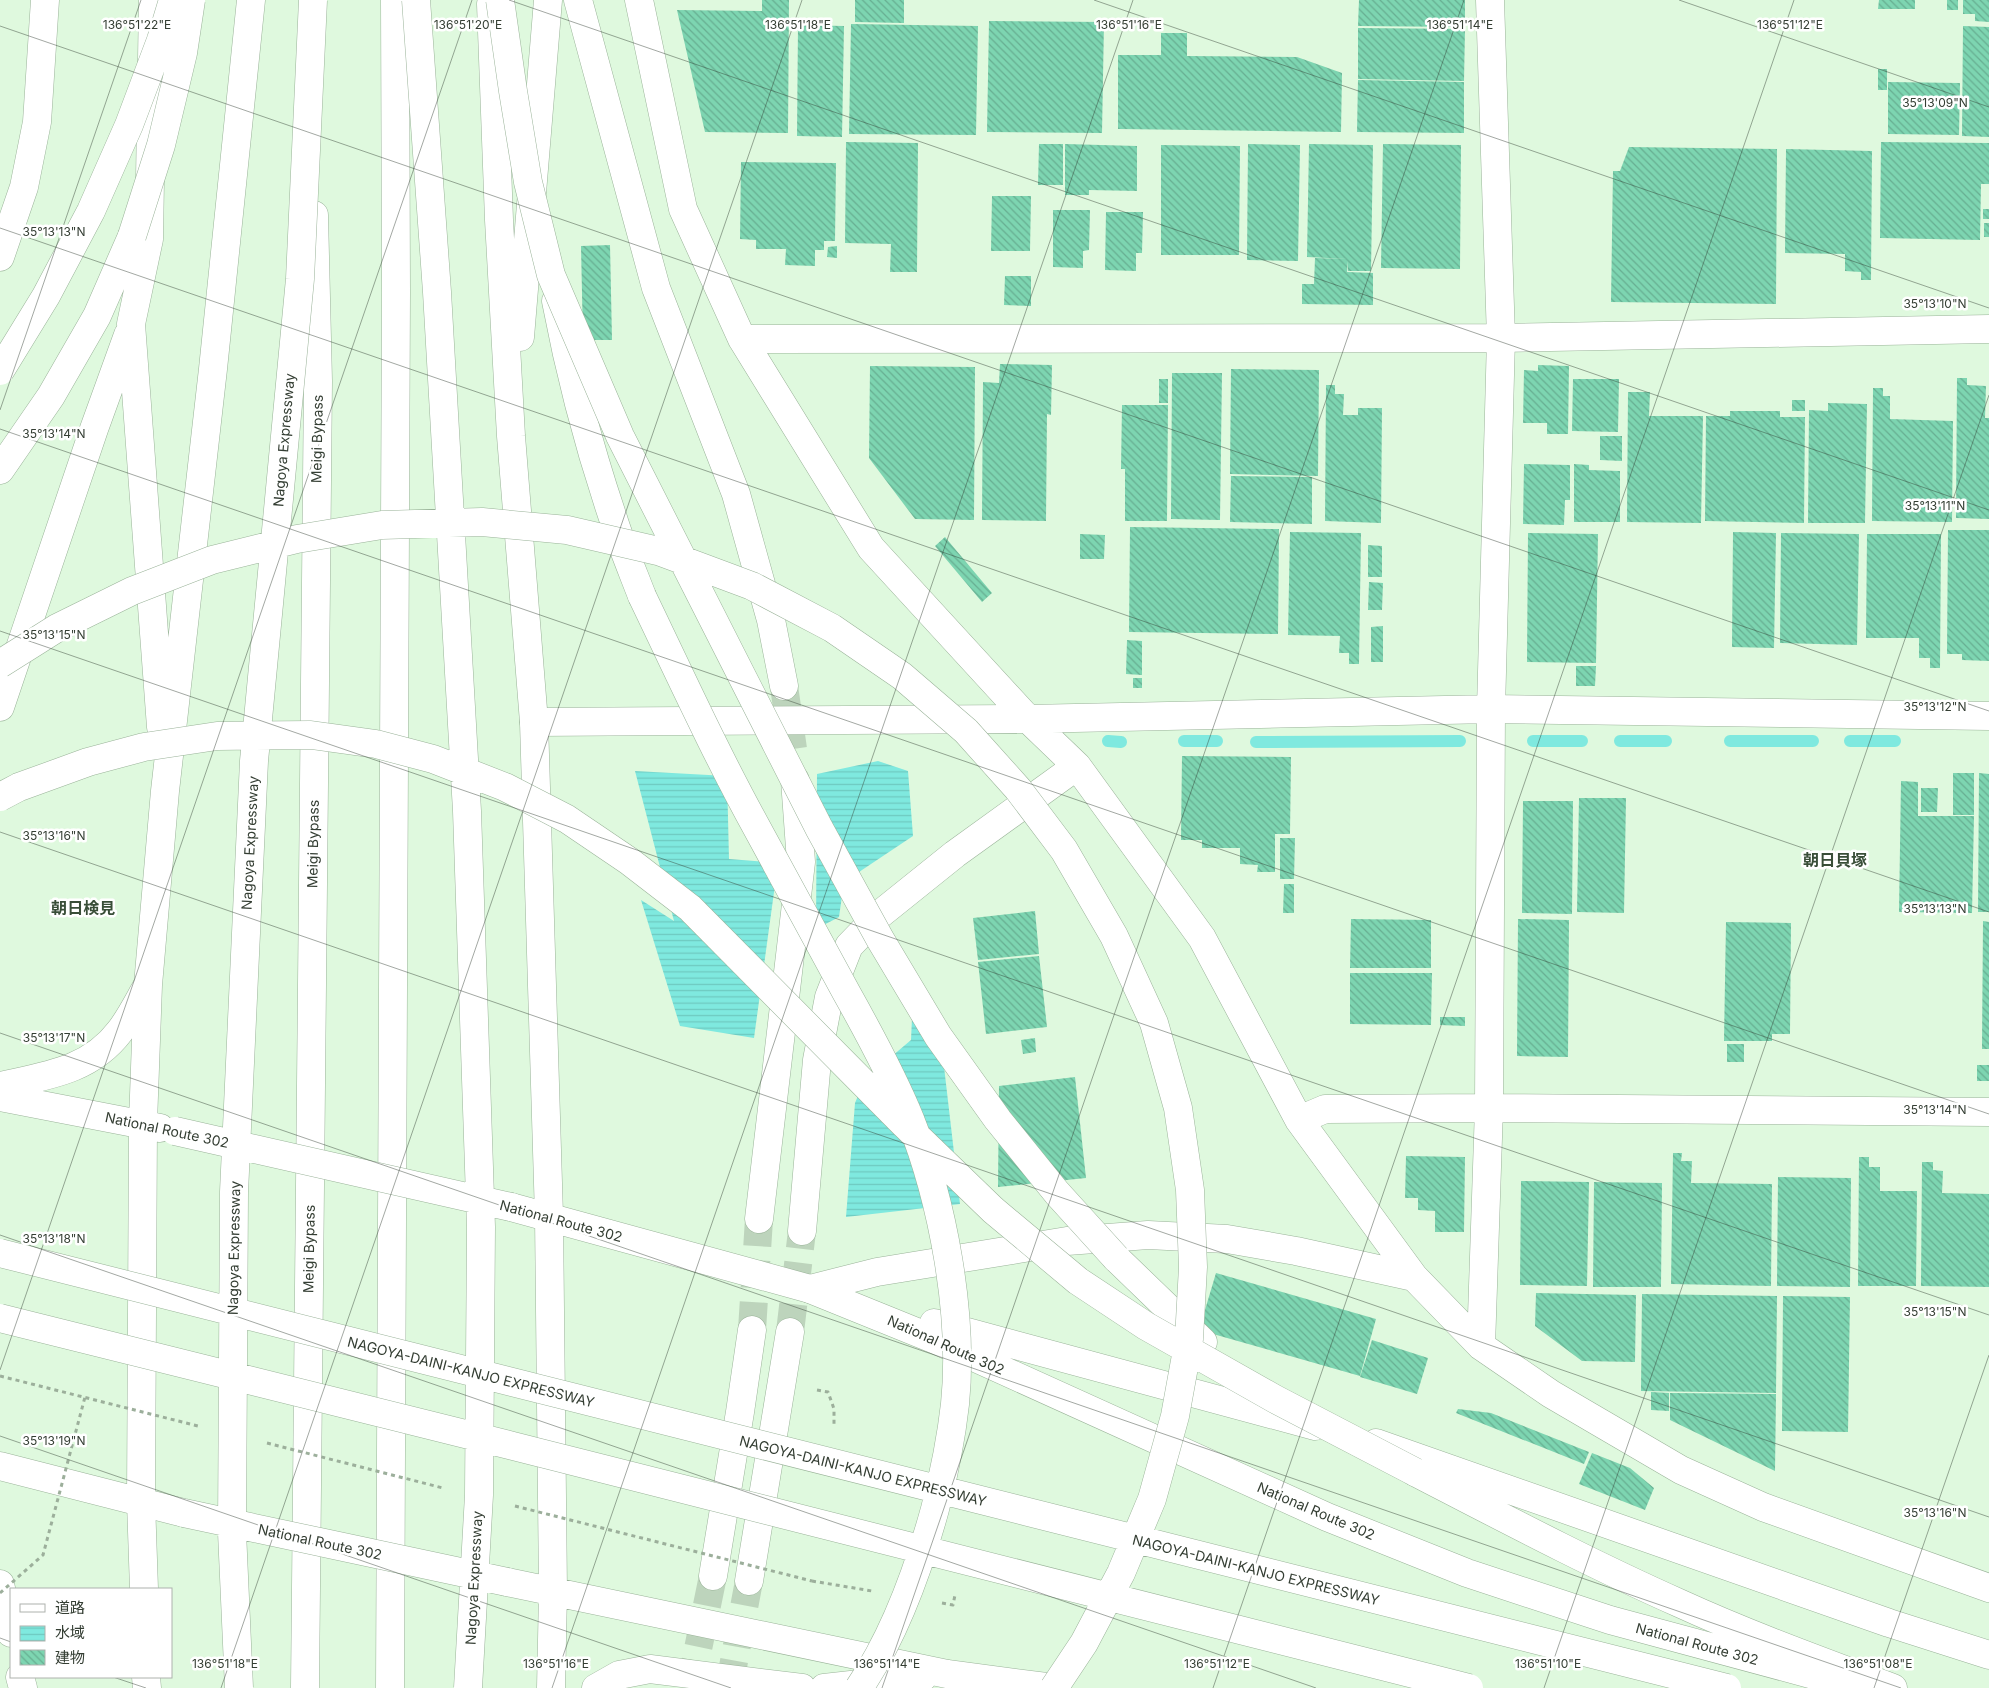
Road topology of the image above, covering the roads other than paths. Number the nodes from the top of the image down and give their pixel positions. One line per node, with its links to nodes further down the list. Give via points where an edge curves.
1 (45, 0): 16 (main road, via 37,122 24,187)
2 (153, 0): 18 (main road, via 149,239)
3 (173, 0): 22 (main road, bridge, via 162,40 129,125 90,211 46,296)
4 (191, 0): 24 (main road, bridge, via 183,53 161,145 132,236 97,316 51,396)
5 (251, 0): 34 (main road)
6 (310, 0): 66 (main road, Meigi Bypass, via 318,381)
7 (313, 0): 65 (main road, Nagoya Expressway, bridge, via 300,279 254,761 234,1192 232,1532)
8 (395, 0): 67 (main road)
9 (416, 0): 68 (main road, Nagoya Expressway, bridge, via 466,802 481,1227 479,1495)
10 (491, 0): 23 (main road)
11 (500, 0): 17 (main road, bridge, via 528,182)
12 (548, 0): 23 (main road)
13 (578, 0): 26 (main road, via 656,288 736,494 771,620)
14 (639, 0): 21 (main road, via 683,209)
15 (1490, 0): 20 (main road)
16 (0, 257)
17 (550, 275): 53 (main road, bridge, via 620,436 735,665 819,828 938,1036 998,1120 1057,1193 1116,1258 1217,1356); 73 (main road, bridge, via 569,369 592,451 642,596 730,779 880,1053 910,1120 934,1196 951,1275 957,1339 955,1402 946,1467 926,1540 902,1607)
18 (131, 324): 27 (main road); 34 (main road)
19 (1989, 329): 20 (main road)
20 (1501, 338): 21 (main road); 28 (main road)
21 (742, 339): 30 (main road, via 871,548)
22 (0, 371)
23 (511, 436): 31 (main road)
24 (0, 470)
25 (0, 664): 74 (main road, bridge, via 57,628 132,591 212,560 297,539 382,525 482,522 567,530 658,551 752,586 832,628 902,676 966,731 1018,788 1064,850 1114,936 1154,1023 1178,1108 1190,1190 1194,1267 1189,1339 1175,1416 1152,1499 1121,1573 1084,1643)
26 (784, 686)
27 (0, 707)
28 (1491, 709): 29 (main road); 30 (main road); 39 (main road)
29 (1989, 716)
30 (1028, 719): 31 (main road); 33 (main road)
31 (534, 722): 43 (main road)
32 (793, 749): 44 (main road, via 801,862)
33 (1077, 766): 41 (main road, via 1202,938); 45 (main road, via 955,854 878,915 849,946 829,997 816,1060)
34 (165, 791): 36 (main road)
35 (0, 797): 53 (main road, bridge, via 18,787 88,762 144,747 217,736 311,735 376,744 433,759 505,787 567,819 690,908 902,1123 986,1203 1078,1281 1146,1326)
36 (148, 985): 37 (main road, via 120,1032 95,1056 62,1072); 42 (main road)
37 (0, 1086)
38 (0, 1097): 42 (main road, National Route 302)
39 (1489, 1108): 40 (main road); 41 (main road, via 1325,1109); 52 (main road)
40 (1989, 1112)
41 (1300, 1120): 47 (main road)
42 (142, 1123): 43 (main road, National Route 302, bridge); 55 (main road)
43 (549, 1216): 48 (main road, National Route 302); 61 (main road)
44 (760, 1219)
45 (802, 1231)
46 (0, 1253): 76 (main road, NAGOYA-DAINI-KANJO EXPRESSWAY, bridge)
47 (1414, 1277): 48 (main road, via 1227,1239 1148,1235 1067,1241 877,1272); 52 (main road)
48 (810, 1289): 63 (main road, via 1374,1442); 77 (main road, National Route 302, via 936,1340 1327,1517 1467,1573 1610,1620)
49 (0, 1318): 75 (main road, bridge)
50 (752, 1330): 56 (main road)
51 (790, 1332): 57 (main road)
52 (1481, 1346): 60 (main road, via 1551,1394 1681,1470 1763,1507)
53 (1275, 1399): 78 (main road, bridge, via 1568,1552 1773,1643)
54 (7, 1469): 55 (main road, National Route 302)
55 (141, 1502): 59 (main road); 61 (main road, National Route 302, bridge)
56 (713, 1576)
57 (749, 1581)
58 (0, 1584): 62 (main road)
59 (144, 1588)
60 (1989, 1588)
61 (553, 1592): 64 (main road, National Route 302); 69 (main road)
62 (10, 1629)
63 (1989, 1655)
64 (947, 1674): 72 (main road); 74 (main road, National Route 302)
65 (239, 1688)
66 (305, 1688)
67 (390, 1688)
68 (468, 1688)
69 (551, 1688)
70 (596, 1688): 71 (main road, via 619,1675 650,1669)
71 (802, 1688)
72 (824, 1688)
73 (859, 1688)
74 (1054, 1688)
75 (1469, 1688)
76 (1727, 1688)
77 (1862, 1688)
78 (1894, 1688)

